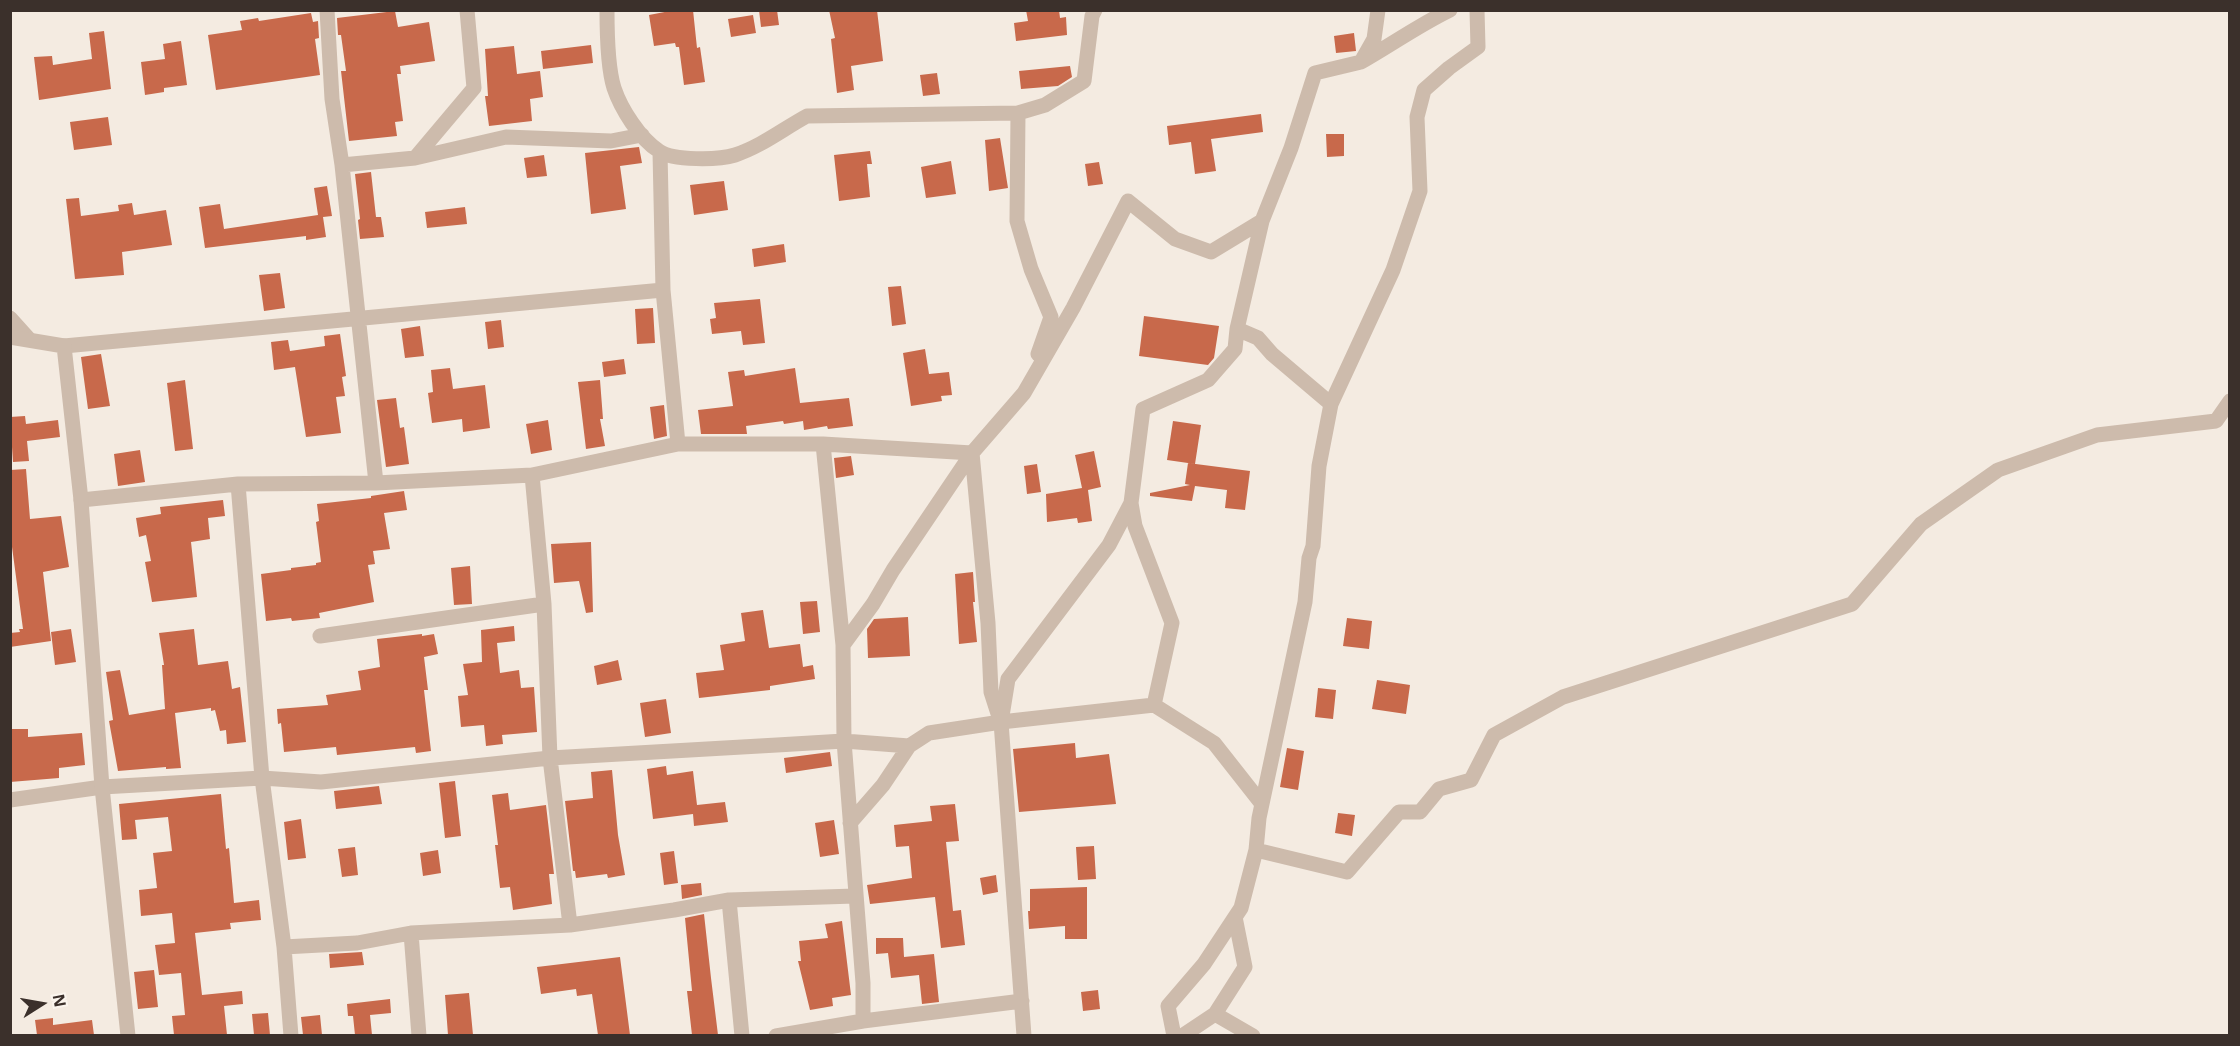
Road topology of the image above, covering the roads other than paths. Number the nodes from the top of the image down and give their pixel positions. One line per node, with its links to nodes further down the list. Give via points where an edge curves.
1 (327, 10): 13 (street, via 332,99)
2 (467, 10): 12 (street, via 474,88)
3 (607, 10): 10 (street, via 614,88 634,128)
4 (1095, 10): 9 (street, via 1084,81 1045,105)
5 (1378, 10): 8 (street, via 1374,39)
6 (1450, 10): 8 (street)
7 (1477, 10): 24 (street, via 1478,47 1424,90 1418,117 1419,190 1393,270)
8 (1361, 62): 14 (street, via 1315,73)
9 (1018, 113): 11 (street, via 807,116 765,143 732,156 693,159); 22 (street, via 1017,221 1051,317)
10 (642, 135): 11 (street); 12 (street, via 611,141 506,137)
11 (660, 152): 15 (street)
12 (415, 158): 13 (street)
13 (342, 165): 17 (street)
14 (1262, 221): 18 (street); 22 (street, via 1211,252 1175,239 1128,201)
15 (663, 290): 17 (street); 25 (street)
16 (10, 318): 20 (street)
17 (357, 318): 21 (street); 29 (street)
18 (1237, 329): 24 (street, via 1258,338); 32 (street, via 1235,349 1208,380 1143,409)
19 (10, 337): 20 (street)
20 (28, 338): 21 (street)
21 (64, 346): 31 (street)
22 (1024, 393): 27 (street)
23 (2229, 401): 46 (street, via 2216,421 2097,435 1998,470 1921,524 1852,604 1563,697 1494,735 1471,780 1439,789 1420,812 1399,812 1347,872)
24 (1331, 404): 44 (street, via 1319,466 1305,602)
25 (678, 444): 26 (street); 28 (street)
26 (823, 444): 27 (street); 35 (street)
27 (972, 453): 35 (street); 37 (street, via 992,692)
28 (532, 475): 29 (street); 33 (street)
29 (376, 483): 30 (street)
30 (238, 484): 31 (street); 41 (street)
31 (81, 500): 42 (street)
32 (1131, 503): 36 (street, via 1135,526 1172,623); 37 (street, via 1109,545 1008,679)
33 (544, 604): 34 (street); 40 (street)
34 (320, 636)
35 (843, 645): 38 (street)
36 (1154, 705): 37 (street); 44 (street, via 1214,744)
37 (1001, 723): 39 (street, via 929,733); 53 (street)
38 (844, 741): 39 (street); 40 (street); 45 (street)
39 (909, 746): 45 (street, via 883,785)
40 (550, 758): 41 (street, via 321,782); 50 (street)
41 (262, 778): 42 (street); 52 (street)
42 (102, 787): 43 (street); 56 (street)
43 (10, 800)
44 (1262, 804): 46 (street)
45 (850, 823): 47 (street)
46 (1256, 850): 49 (street, via 1241,908)
47 (855, 896): 48 (street); 55 (street)
48 (729, 900): 50 (street); 59 (street)
49 (1235, 917): 54 (street, via 1245,967); 62 (street, via 1204,964 1168,1006)
50 (570, 925): 51 (street)
51 (411, 933): 52 (street, via 357,943); 58 (street)
52 (284, 947): 57 (street)
53 (1022, 1001): 55 (street); 61 (street)
54 (1215, 1014): 63 (street); 64 (street)
55 (863, 1021): 60 (street)
56 (128, 1035)
57 (291, 1035)
58 (419, 1035)
59 (742, 1035)
60 (776, 1035)
61 (1024, 1035)
62 (1174, 1035)
63 (1182, 1035)
64 (1252, 1035)

